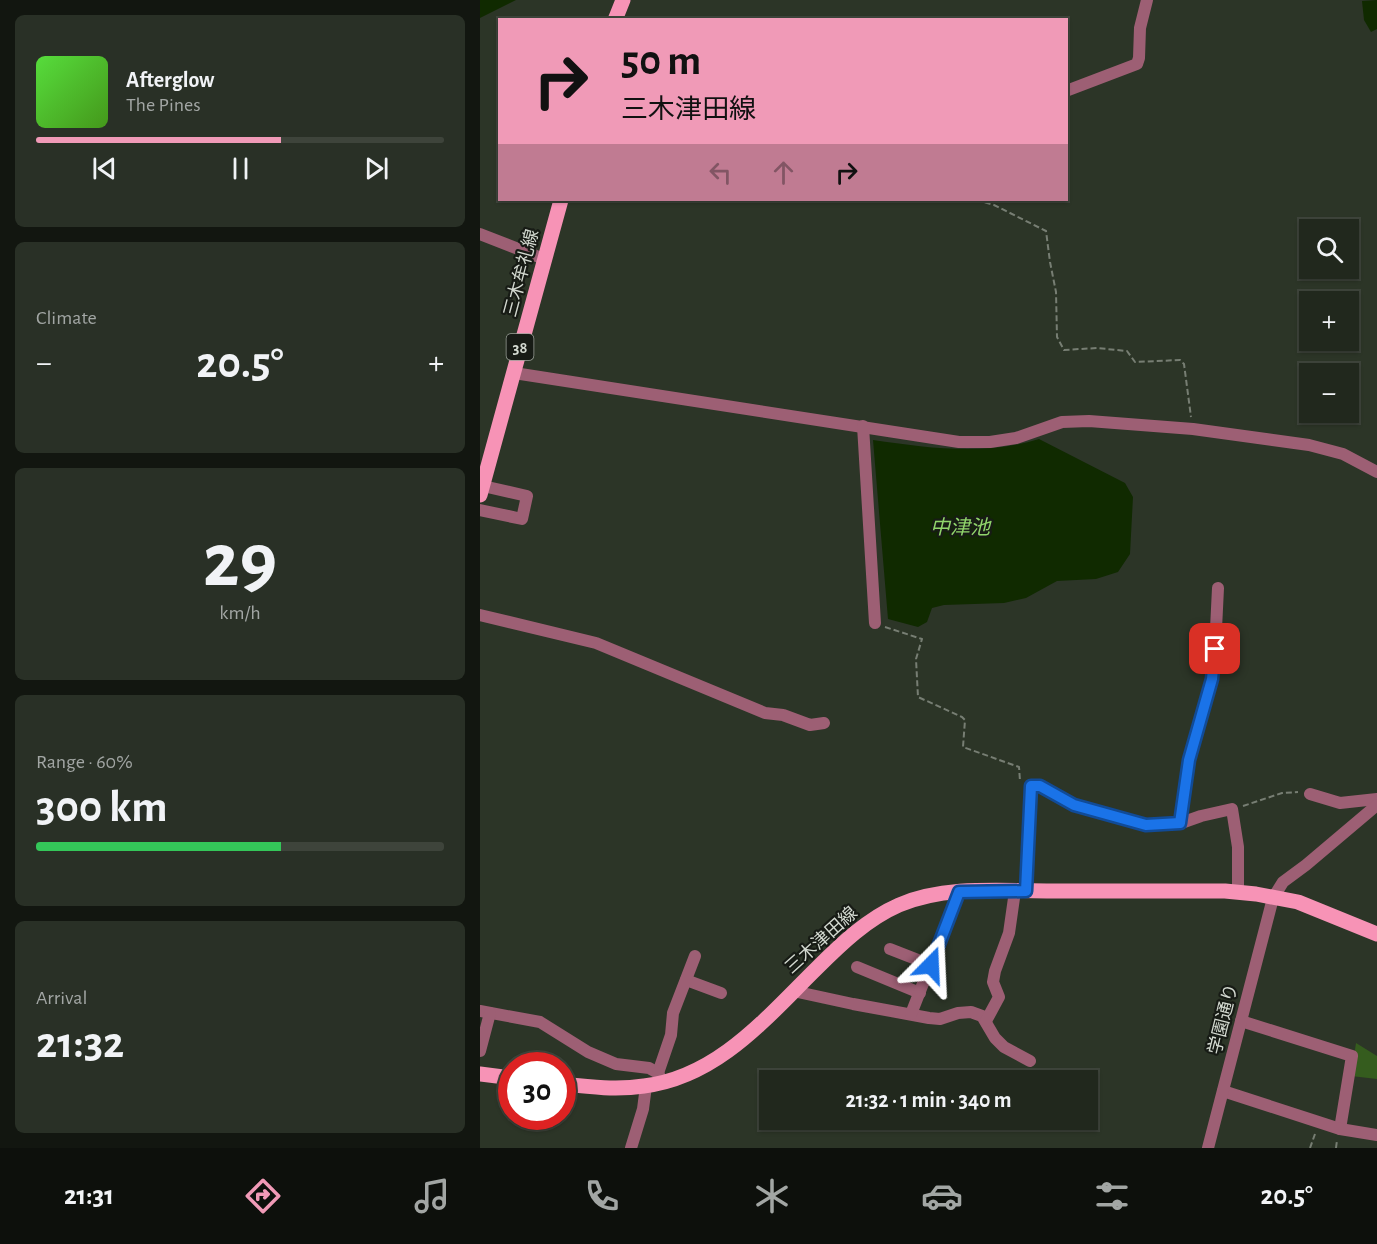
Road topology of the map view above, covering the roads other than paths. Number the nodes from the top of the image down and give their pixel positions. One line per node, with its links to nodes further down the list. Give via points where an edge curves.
1 (623, 0): 3 (main road)
2 (1147, 0): 4 (street, via 1137,64)
3 (616, 18)
4 (1068, 91)
5 (561, 201): 7 (main road, 三木牟礼線 / 38)
6 (480, 234): 7 (street)
7 (544, 259): 8 (main road, 三木牟礼線 / 38)
8 (514, 373): 9 (street); 10 (main road, 三木牟礼線 / 38)
9 (863, 426): 11 (street, via 969,442 1016,438 1062,422 1193,429 1308,445 1343,454); 16 (street)
10 (484, 465): 12 (main road, 三木牟礼線 / 38)
11 (1377, 472)
12 (481, 491): 13 (street, via 527,496 522,519)
13 (480, 510)
14 (1218, 588): 21 (street, via 1214,670 1189,760)
15 (480, 615): 17 (street, via 596,643 765,713 810,725)
16 (875, 623)
17 (824, 723)
18 (1310, 794): 19 (street, via 1340,804)
19 (1377, 799)
20 (1377, 805): 25 (street, via 1283,882)
21 (1180, 823): 22 (street, via 1146,825 1074,805 1040,786 1031,786); 24 (street, via 1232,809 1238,847)
22 (1020, 891): 23 (main road, 三木津田線); 24 (main road, 三木津田線); 37 (street, via 994,971 993,982 999,997)
23 (959, 892): 29 (street); 32 (main road, 三木津田線, via 930,895 898,905 867,923)
24 (1238, 893): 25 (main road, 三木津田線)
25 (1273, 898): 26 (main road, 三木津田線, via 1298,902); 38 (street, 学園通り)
26 (1377, 934)
27 (890, 949): 29 (street)
28 (695, 956): 31 (street)
29 (931, 965): 34 (street)
30 (857, 968): 34 (street)
31 (686, 980): 33 (street); 43 (street, via 674,1013)
32 (793, 991): 36 (street); 43 (main road, 三木津田線, via 743,1040 713,1062 687,1075)
33 (721, 993)
34 (920, 993): 36 (street)
35 (485, 1012): 39 (street); 43 (street, via 540,1022 588,1052 616,1064 649,1068)
36 (911, 1014): 37 (street, via 940,1019 971,1012)
37 (986, 1021): 40 (street, via 1004,1047)
38 (1241, 1022): 46 (street, 学園通り); 47 (street, via 1352,1056)
39 (480, 1051)
40 (1030, 1061)
41 (480, 1074): 42 (main road)
42 (498, 1076)
43 (660, 1078): 45 (main road, 三木津田線)
44 (576, 1086): 45 (main road, 三木津田線)
45 (646, 1086): 49 (street)
46 (1223, 1091): 47 (street); 50 (street, 学園通り)
47 (1340, 1129): 48 (street)
48 (1377, 1135)
49 (631, 1148)
50 (1208, 1148)

